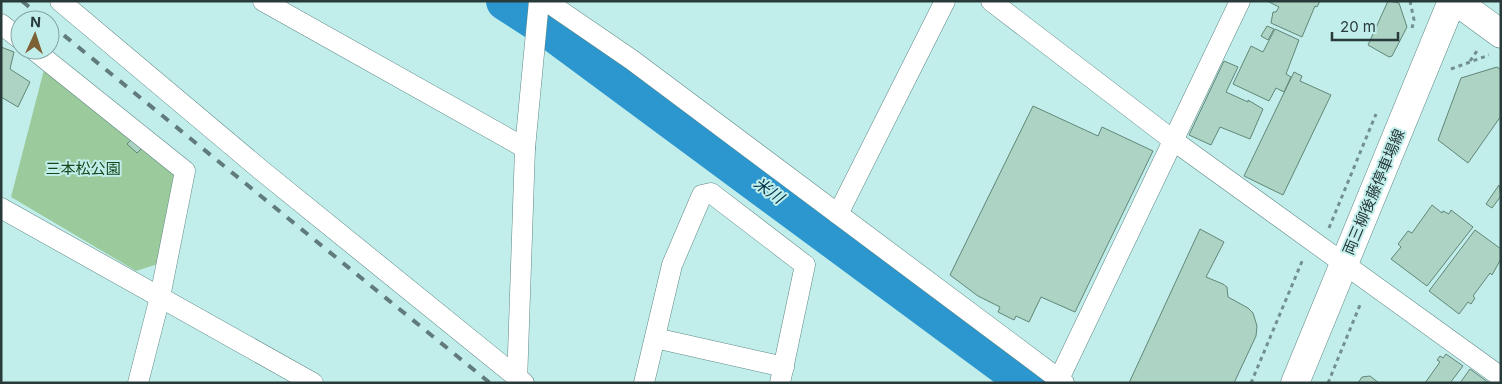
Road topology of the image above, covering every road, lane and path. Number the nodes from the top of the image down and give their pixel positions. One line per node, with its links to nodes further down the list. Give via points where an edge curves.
1 (60, 1): 30 (street)
2 (263, 1): 19 (street)
3 (945, 1): 21 (street)
4 (991, 1): 18 (street)
5 (1240, 1): 18 (street)
6 (1410, 1): 10 (path, via 1414,20)
7 (1452, 1): 24 (main road, 両三柳後藤停車場線)
8 (1456, 1): 11 (main road)
9 (541, 4): 19 (street); 21 (street, via 632,60)
10 (1408, 38)
11 (1492, 45): 14 (path); 14 (path)
12 (1459, 58): 15 (path)
13 (46, 60): 25 (street, via 185,172)
14 (1469, 61): 15 (path)
15 (1465, 62): 16 (path, via 1451,68)
16 (1448, 77)
17 (1378, 111): 22 (path)
18 (1174, 141): 24 (street); 31 (street)
19 (525, 148): 30 (street)
20 (1, 208): 25 (street)
21 (838, 214): 31 (street)
22 (1328, 231)
23 (1304, 257): 35 (path)
24 (1345, 262): 29 (street); 36 (main road, 両三柳後藤停車場線)
25 (160, 297): 32 (street); 33 (street)
26 (1366, 301): 37 (path, via 1360,305)
27 (655, 338): 28 (street); 28 (street, via 672,265 702,195 711,193 805,265); 34 (street)
28 (782, 375)
29 (1501, 377)
30 (519, 381)
31 (1061, 381)
32 (138, 383)
33 (313, 383)
34 (644, 383)
35 (1251, 383)
36 (1295, 383)
37 (1328, 383)

